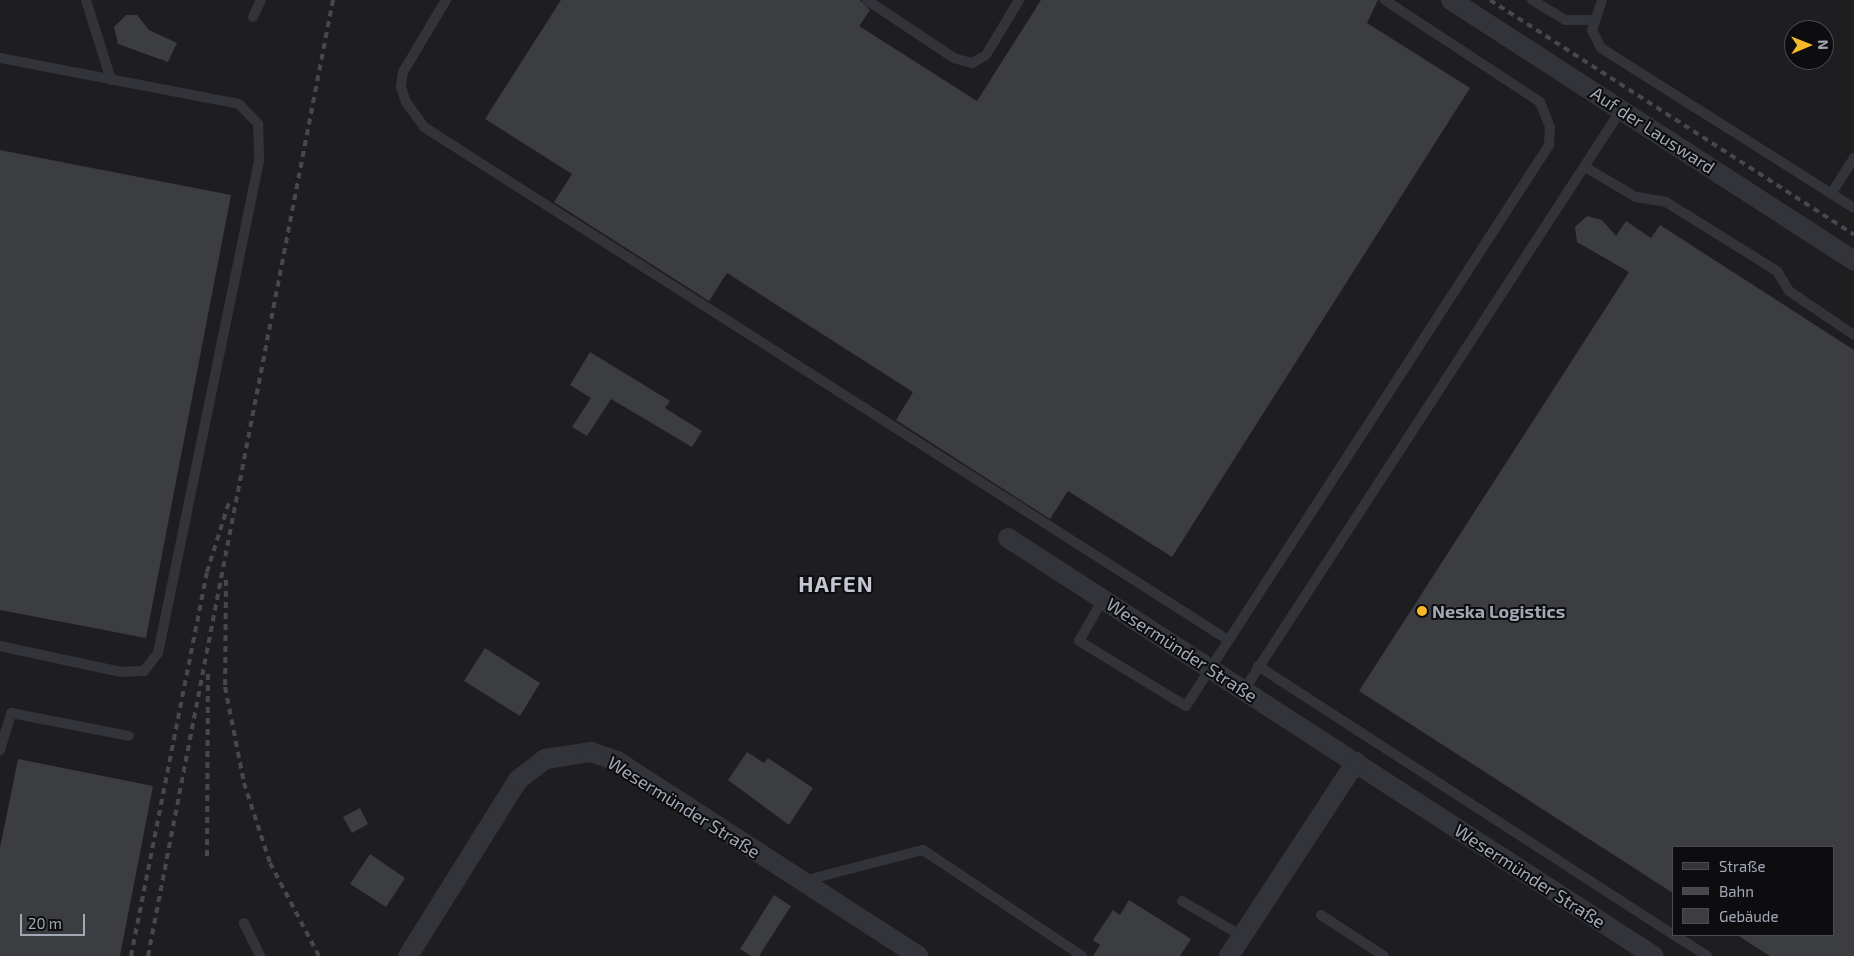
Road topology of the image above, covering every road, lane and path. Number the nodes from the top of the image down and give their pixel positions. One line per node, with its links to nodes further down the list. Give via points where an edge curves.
1 (86, 0): 13 (lane)
2 (261, 0): 10 (lane)
3 (446, 0): 23 (lane, via 403,72 401,87 406,102 424,127)
4 (867, 0): 5 (lane, via 954,58 972,63 986,55)
5 (1019, 0)
6 (1384, 0): 23 (lane, via 1540,102 1550,127 1548,145)
7 (1451, 0): 14 (street, Auf der Lausward)
8 (1532, 0): 11 (lane, via 1565,20)
9 (1602, 0): 11 (lane)
10 (253, 17)
11 (1593, 20): 17 (lane, via 1594,40 1601,48)
12 (0, 58): 13 (lane)
13 (111, 80): 24 (lane, via 239,104 258,124 259,161 158,653 144,671 121,672)
14 (1621, 110): 16 (lane); 19 (street, Auf der Lausward)
15 (1854, 158): 17 (lane)
16 (1585, 167): 20 (lane, via 1636,197 1666,202 1761,261 1777,271 1789,291); 25 (lane)
17 (1831, 194): 18 (lane)
18 (1854, 208)
19 (1854, 261)
20 (1854, 335)
21 (1008, 538): 22 (street, Wesermünder Straße)
22 (1103, 599): 26 (street, Wesermünder Straße); 26 (lane, via 1079,641 1186,706)
23 (1228, 640): 26 (lane)
24 (0, 646)
25 (1258, 666): 27 (lane); 35 (lane)
26 (1210, 667): 27 (street, Wesermünder Straße)
27 (1244, 690): 30 (street, Wesermünder Straße)
28 (129, 736): 29 (lane, via 11,713)
29 (0, 750)
30 (1356, 762): 36 (street); 44 (street, Wesermünder Straße)
31 (802, 881): 39 (street, Wesermünder Straße, via 617,761 590,752 566,753 545,759 518,780); 40 (street, Wesermünder Straße); 41 (lane, via 923,850)
32 (1182, 901): 36 (lane)
33 (1321, 915): 43 (lane)
34 (244, 923): 38 (lane)
35 (1672, 933)
36 (1242, 936): 42 (street)
37 (1677, 936): 45 (lane)
38 (260, 956)
39 (408, 956)
40 (918, 956)
41 (1082, 956)
42 (1230, 956)
43 (1384, 956)
44 (1654, 956)
45 (1707, 956)

